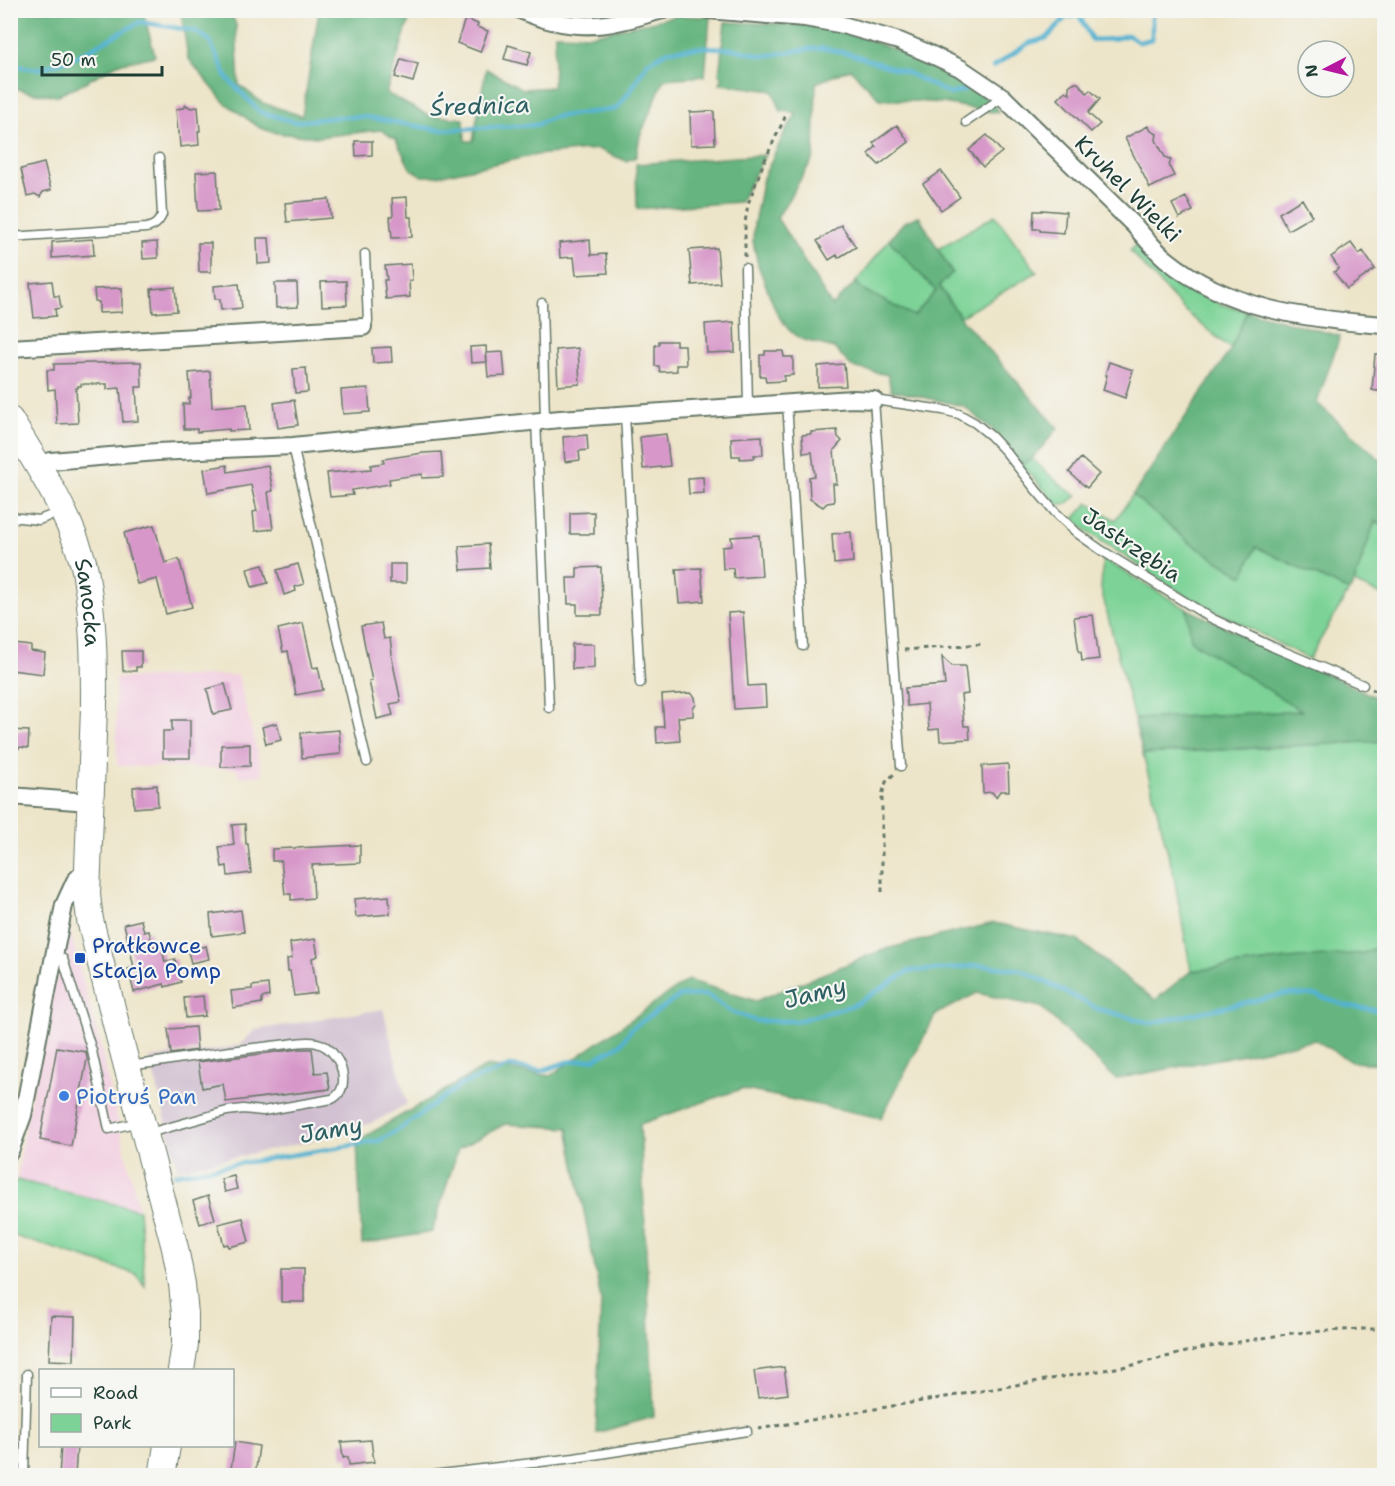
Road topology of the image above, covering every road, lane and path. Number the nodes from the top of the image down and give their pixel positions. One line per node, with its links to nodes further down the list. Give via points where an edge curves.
1 (520, 10): 2 (street, via 569,25 596,25)
2 (664, 10)
3 (708, 10): 4 (street, Kruhel Wielki, via 805,18 864,30 960,68)
4 (1002, 97): 6 (lane); 12 (street, Kruhel Wielki, via 1165,258 1196,280 1267,309)
5 (787, 113): 10 (path, via 748,204)
6 (966, 122)
7 (159, 159): 8 (lane, via 162,215 153,226)
8 (10, 237)
9 (365, 254): 13 (lane, via 368,321)
10 (745, 268): 17 (lane)
11 (542, 303): 20 (lane)
12 (1384, 325)
13 (363, 327): 14 (street)
14 (10, 348)
15 (874, 400): 16 (street); 27 (lane); 29 (lane, Jastrzębia, via 951,412 975,423 1006,452 1054,511 1101,550 1211,618)
16 (787, 403): 17 (street); 26 (lane)
17 (748, 406): 18 (street)
18 (625, 415): 20 (street); 28 (lane)
19 (10, 420): 22 (main road, Sanocka)
20 (541, 421): 21 (street); 30 (lane)
21 (293, 446): 22 (street, via 157,452); 31 (lane)
22 (38, 465): 23 (main road, Sanocka)
23 (63, 511): 24 (lane, via 39,520); 34 (main road, Sanocka, via 84,564 92,621 94,708)
24 (10, 517)
25 (982, 644): 27 (path)
26 (803, 646)
27 (893, 651): 32 (lane)
28 (640, 682)
29 (1363, 685)
30 (549, 708)
31 (367, 762)
32 (901, 766): 36 (path, via 886,782 882,795)
33 (10, 796): 34 (street)
34 (89, 802): 35 (main road, Sanocka)
35 (87, 869): 37 (street, via 75,881 64,905); 38 (main road, Sanocka, via 90,920)
36 (882, 892)
37 (54, 955): 39 (street); 40 (lane, via 63,959 92,1050 109,1129)
38 (127, 1066): 40 (main road, Sanocka); 40 (lane, via 248,1048 317,1043 337,1058 343,1076 343,1087 332,1100 263,1111 228,1111)
39 (17, 1114): 41 (street)
40 (143, 1128): 43 (main road, Sanocka, via 182,1284 185,1334)
41 (10, 1151)
42 (1384, 1329): 45 (path, via 1293,1333 1133,1365)
43 (181, 1369)
44 (27, 1374): 47 (lane)
45 (747, 1431): 50 (lane)
46 (167, 1448): 48 (main road); 49 (main road)
47 (24, 1476)
48 (157, 1476)
49 (162, 1476)
50 (424, 1476)

